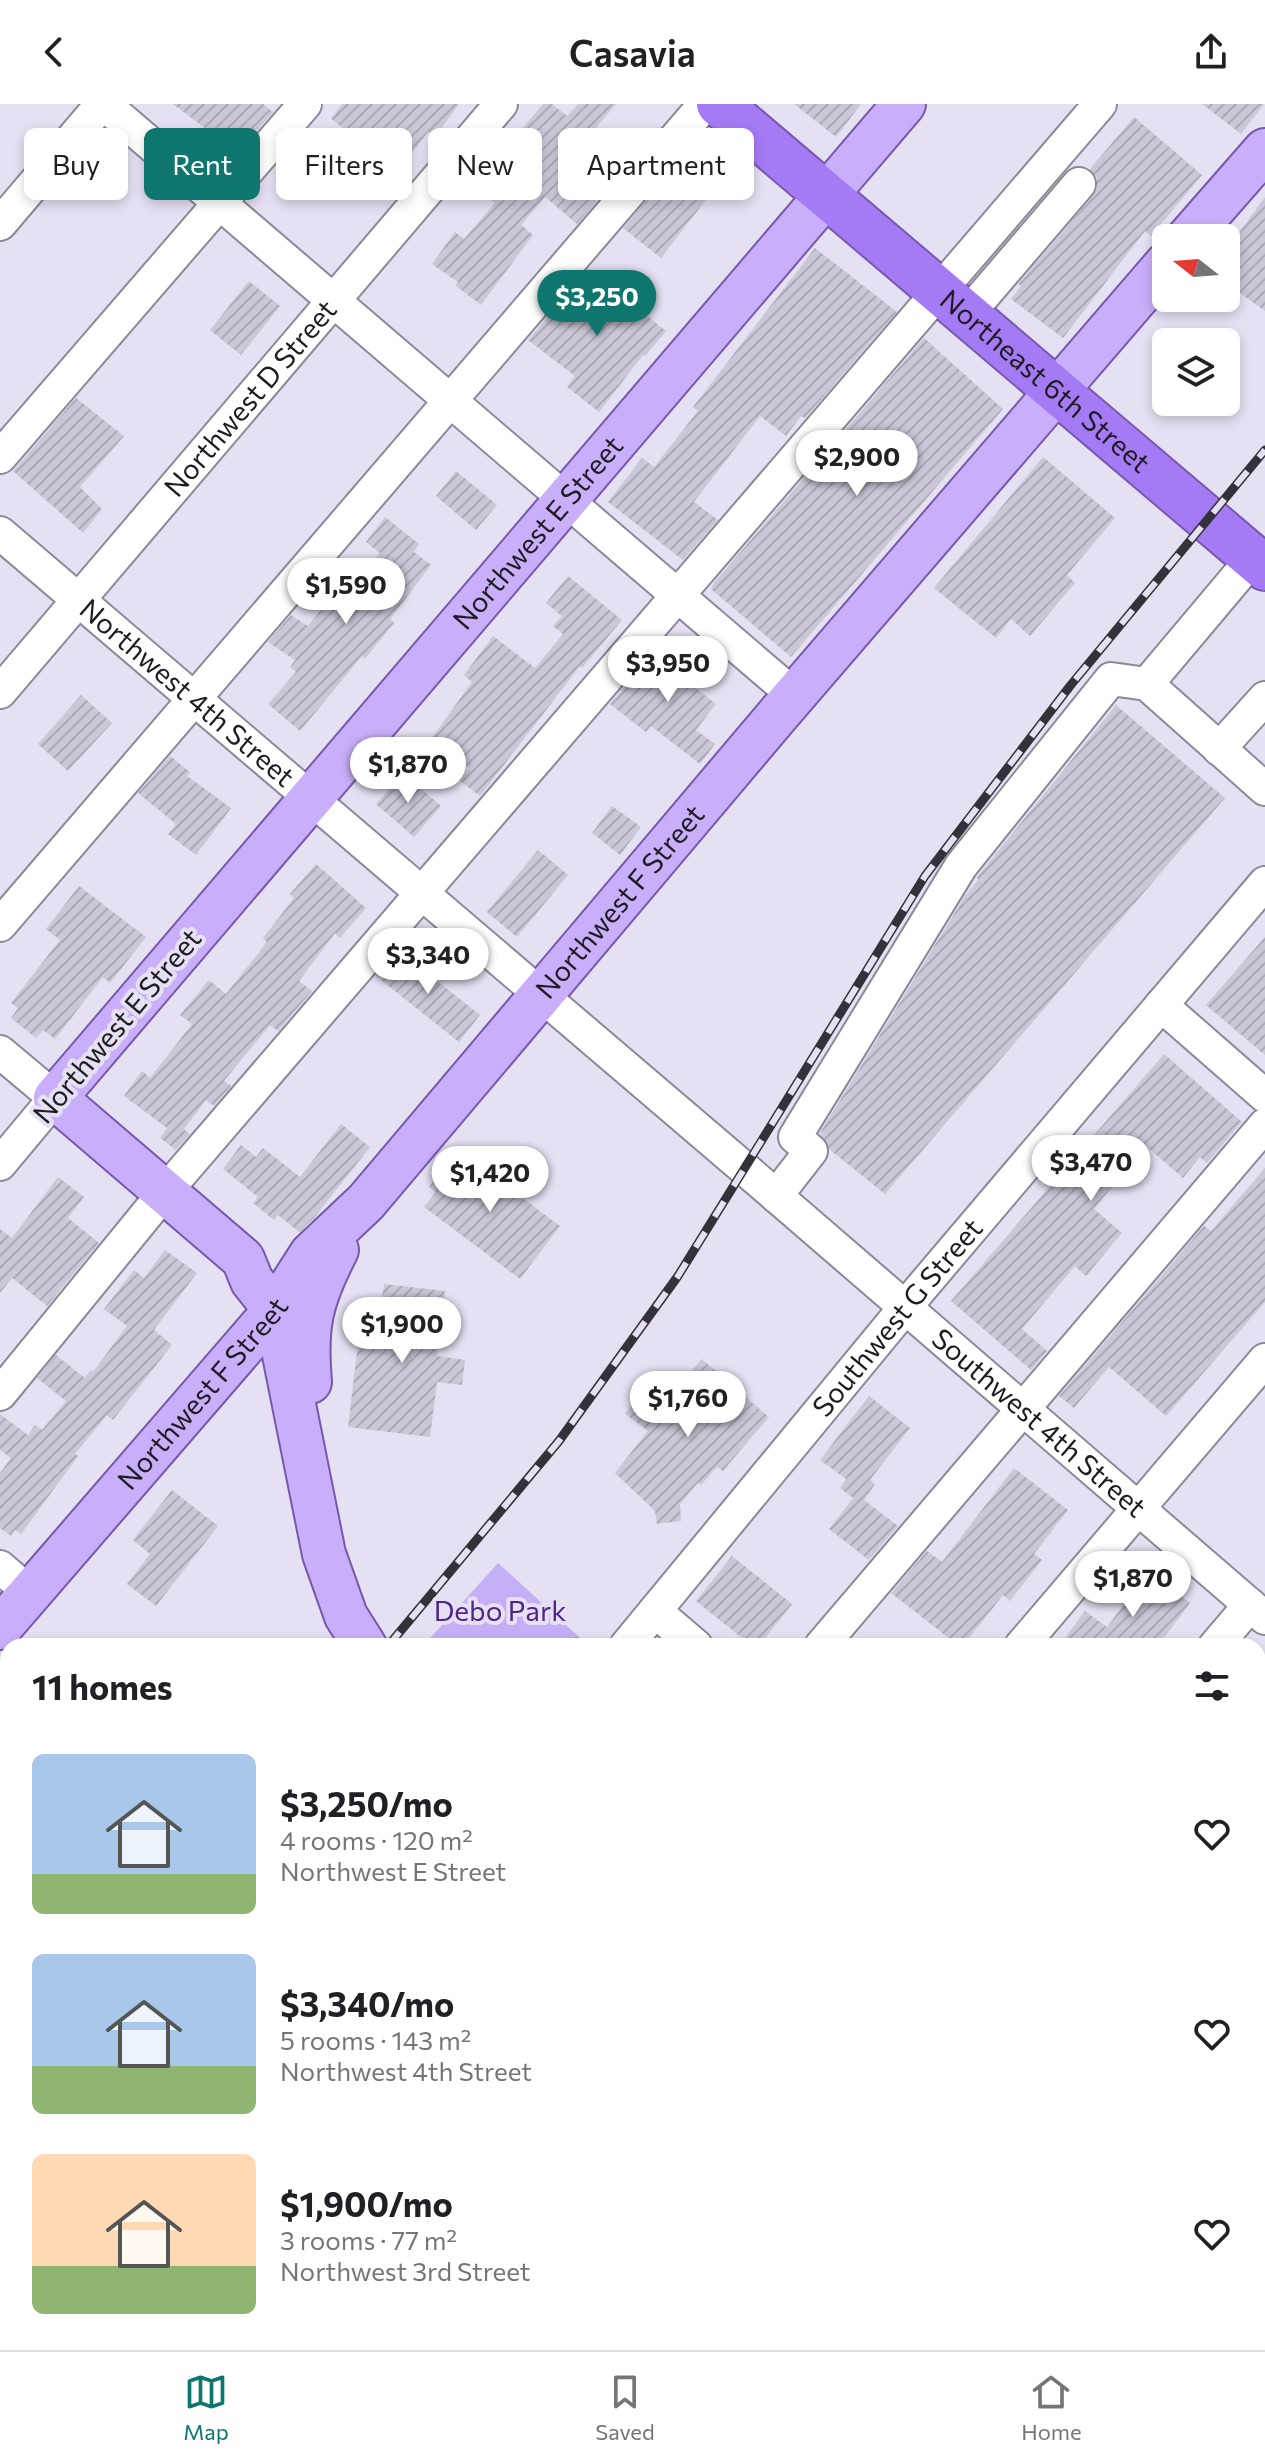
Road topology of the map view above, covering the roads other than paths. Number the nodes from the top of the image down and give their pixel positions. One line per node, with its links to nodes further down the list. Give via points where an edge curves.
1 (103, 104): 11 (street); 12 (street)
2 (305, 104): 11 (street)
3 (501, 104): 15 (street, Northwest D Street)
4 (705, 104): 18 (street)
5 (719, 104): 10 (highway, Northeast 6th Street)
6 (904, 104): 10 (main road, Northwest E Street)
7 (1100, 104): 16 (street)
8 (1265, 150): 13 (main road)
9 (1079, 184): 16 (street)
10 (826, 195): 16 (highway, Northeast 6th Street); 20 (main road, Northwest E Street)
11 (220, 203): 15 (street); 19 (street)
12 (0, 224)
13 (1200, 224)
14 (1152, 280): 17 (main road, Northwest F Street)
15 (334, 301): 18 (street); 24 (street, Northwest D Street)
16 (953, 304): 17 (highway, Northeast 6th Street); 23 (street)
17 (1054, 391): 22 (highway, Northeast 6th Street); 27 (main road, Northwest F Street)
18 (450, 400): 20 (street); 29 (street)
19 (0, 457)
20 (566, 500): 23 (street); 32 (main road, Northwest E Street)
21 (0, 533): 24 (street, Northwest 4th Street)
22 (1259, 563): 25 (street)
23 (678, 597): 27 (street); 34 (street)
24 (78, 600): 26 (street, Northwest D Street); 29 (street, Northwest 4th Street)
25 (1147, 684): 30 (street); 44 (street, via 1111,679 961,866 795,1137 811,1151)
26 (0, 692)
27 (795, 696): 36 (main road, Northwest F Street)
28 (1265, 698): 30 (street)
29 (194, 700): 32 (street, Northwest 4th Street); 35 (street)
30 (1219, 749): 31 (street)
31 (1265, 789)
32 (310, 799): 34 (street, Northwest 4th Street); 40 (main road, Northwest E Street)
33 (1265, 883): 37 (street, Southwest G Street)
34 (421, 894): 36 (street, Northwest 4th Street); 43 (street)
35 (0, 925)
36 (539, 996): 44 (street, Northwest 4th Street); 45 (main road, Northwest F Street)
37 (1161, 1005): 39 (street); 48 (street, Southwest G Street)
38 (0, 1052): 40 (street)
39 (1265, 1096)
40 (55, 1098): 42 (street, Northwest E Street); 43 (main road)
41 (1265, 1125): 54 (street)
42 (0, 1164)
43 (164, 1193): 46 (main road); 52 (street)
44 (776, 1196): 48 (street, Southwest 4th Street)
45 (366, 1202): 47 (main road, Northwest F Street); 56 (main road, via 325,1274 307,1336)
46 (243, 1259): 47 (main road); 49 (main road, via 252,1281)
47 (302, 1265): 49 (main road, Northwest F Street)
48 (904, 1308): 54 (street, Southwest 4th Street); 58 (street, Southwest G Street)
49 (275, 1310): 51 (main road, Northwest F Street); 53 (main road)
50 (1265, 1360): 55 (street)
51 (217, 1374): 53 (main road, via 262,1382); 57 (main road, Northwest F Street)
52 (0, 1394)
53 (294, 1405): 56 (main road)
54 (1022, 1410): 55 (street, Southwest 4th Street); 64 (street)
55 (1137, 1509): 59 (street, Southwest 4th Street); 65 (street)
56 (324, 1554): 61 (main road, via 346,1616)
57 (15, 1580): 60 (main road, Northwest F Street)
58 (655, 1611): 62 (street, Southwest G Street); 63 (street)
59 (1257, 1612): 66 (street)
60 (0, 1628)
61 (360, 1638)
62 (633, 1638)
63 (687, 1638)
64 (828, 1638)
65 (1028, 1638)
66 (1225, 1638)

